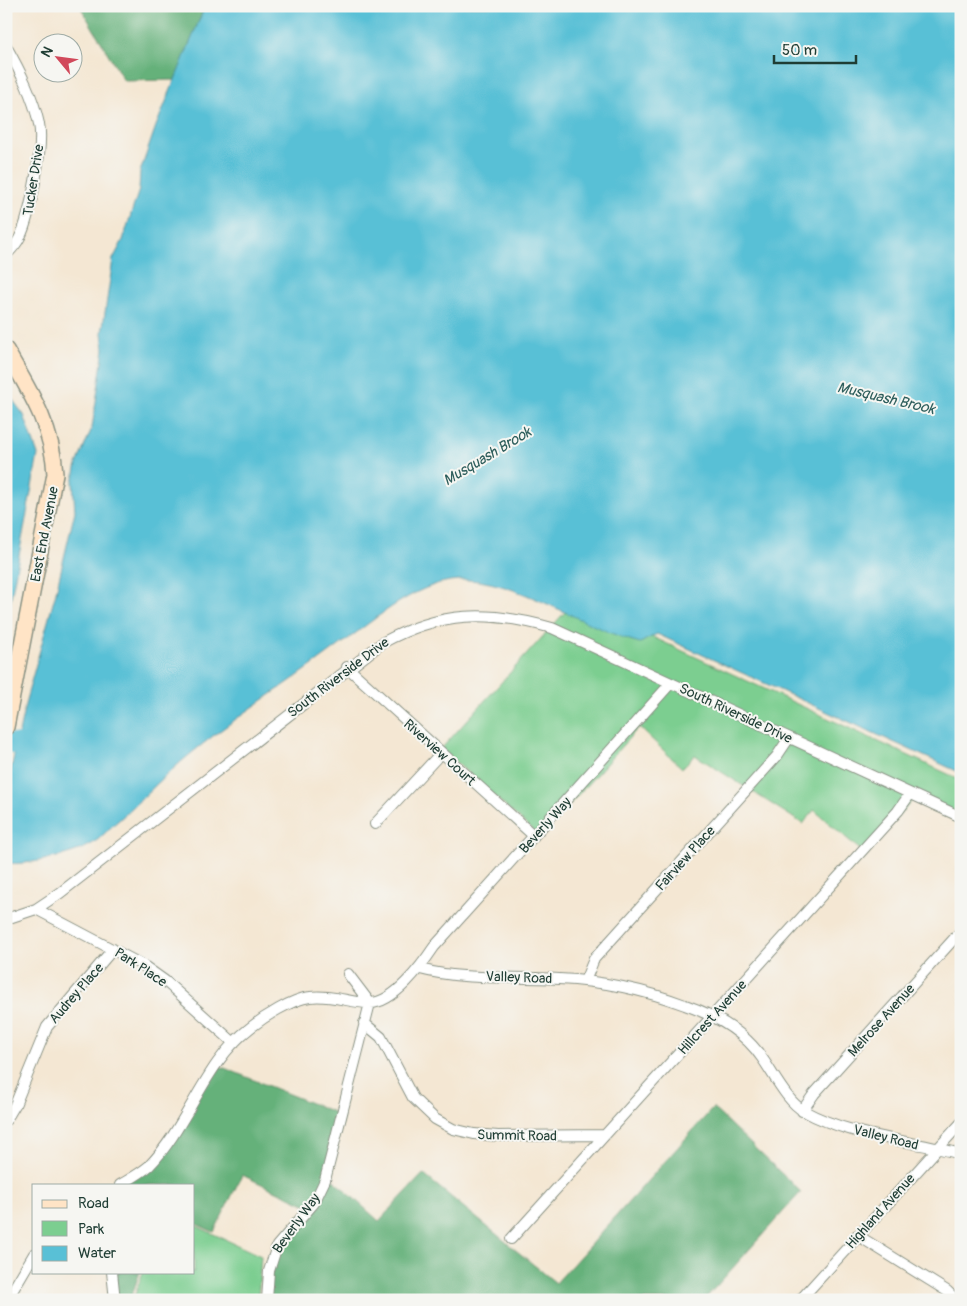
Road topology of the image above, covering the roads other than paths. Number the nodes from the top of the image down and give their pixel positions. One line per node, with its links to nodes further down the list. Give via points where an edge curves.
1 (6, 46): 2 (street, Tucker Drive, via 30,94 40,126 40,139 28,214 20,238)
2 (6, 255)
3 (6, 350): 6 (street, East End Avenue, via 37,405 55,458 55,474)
4 (347, 667): 5 (street, South Riverside Drive, via 382,642 415,627 450,617 492,615 552,628); 8 (street, Riverview Court); 13 (street, South Riverside Drive)
5 (671, 683): 7 (street, South Riverside Drive); 12 (street, Beverly Way)
6 (6, 727)
7 (790, 738): 9 (street, South Riverside Drive); 19 (street, Fairview Place, via 594,959)
8 (441, 753): 11 (street); 12 (street, Riverview Court)
9 (910, 794): 10 (street, South Riverside Drive); 21 (street, Hillcrest Avenue)
10 (961, 817)
11 (375, 824)
12 (534, 836): 17 (street, Beverly Way, via 434,947)
13 (36, 909): 14 (street, South Riverside Drive); 16 (street, Park Place)
14 (6, 919)
15 (961, 931): 24 (street, Melrose Avenue)
16 (113, 949): 23 (street, Park Place, via 165,981); 25 (street, Audrey Place, via 46,1027)
17 (420, 968): 19 (street, Valley Road, via 445,975); 20 (street, via 401,988)
18 (348, 974): 20 (street)
19 (585, 982): 21 (street, Valley Road, via 643,991)
20 (370, 1003): 22 (street, Beverly Way); 23 (street, via 326,996 297,1000 250,1028)
21 (712, 1017): 24 (street, Valley Road, via 741,1034); 27 (street, Hillcrest Avenue)
22 (364, 1023): 27 (street, Summit Road, via 381,1037 413,1098 453,1129 498,1136); 37 (street, Beverly Way, via 325,1180 314,1202 277,1246 268,1271)
23 (234, 1043): 30 (street, via 162,1150 148,1166)
24 (802, 1110): 28 (street, Valley Road, via 845,1127)
25 (6, 1120)
26 (961, 1123): 28 (street, Highland Avenue)
27 (605, 1135): 32 (street, Hillcrest Avenue)
28 (938, 1149): 29 (street, Valley Road); 31 (street, Highland Avenue)
29 (961, 1154)
30 (121, 1184)
31 (858, 1235): 38 (street, Highland Avenue); 39 (street, via 947,1291)
32 (511, 1239)
33 (32, 1257): 35 (street)
34 (112, 1274): 36 (street)
35 (7, 1300)
36 (115, 1300)
37 (267, 1300)
38 (800, 1300)
39 (956, 1300)

